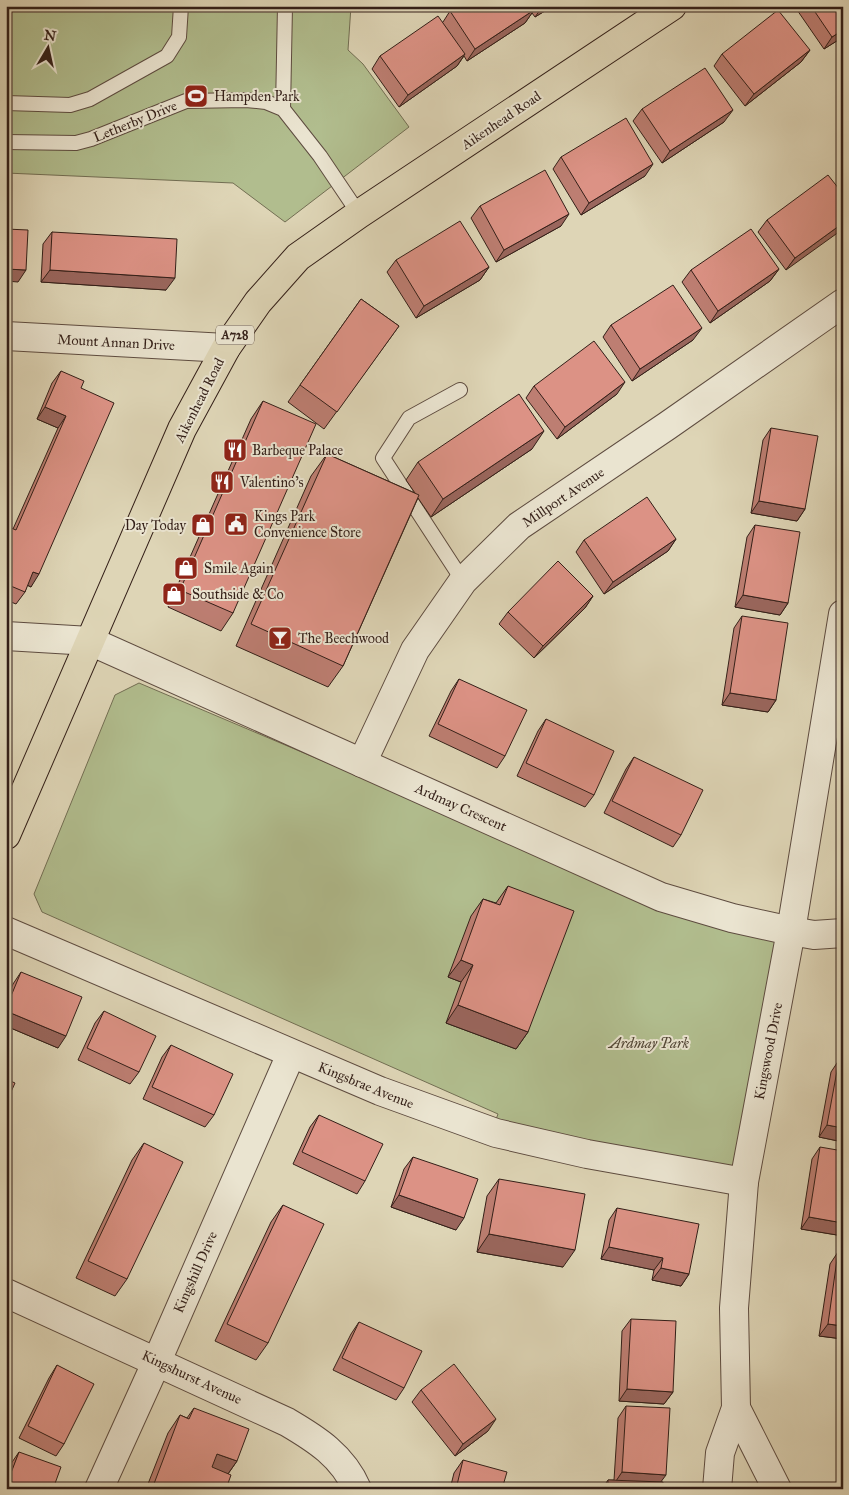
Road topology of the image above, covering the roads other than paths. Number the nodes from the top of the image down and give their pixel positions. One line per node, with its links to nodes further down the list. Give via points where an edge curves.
1 (181, 6): 4 (lane, via 180,37 167,56 90,99 70,105)
2 (285, 6): 5 (lane)
3 (672, 6): 7 (main road, Aikenhead Road / A728)
4 (6, 103)
5 (283, 109): 6 (lane, Letherby Drive, via 266,102 246,100 186,100 76,143); 7 (lane)
6 (6, 142)
7 (359, 214): 10 (main road, Aikenhead Road / A728, via 298,258 258,302)
8 (843, 303): 12 (street, Millport Avenue, via 519,526)
9 (6, 336): 10 (street, Mount Annan Drive)
10 (226, 348): 15 (main road, Aikenhead Road / A728, via 182,429)
11 (460, 390): 12 (lane, via 409,418 383,458)
12 (463, 581): 16 (street, Millport Avenue, via 415,650)
13 (843, 614): 19 (street, Kingswood Drive)
14 (6, 636): 15 (street)
15 (90, 641): 16 (street, Ardmay Crescent); 17 (main road, Aikenhead Road / A728)
16 (362, 763): 19 (street, Ardmay Crescent, via 661,897)
17 (6, 835)
18 (6, 931): 21 (street, Kingsbrae Avenue)
19 (791, 931): 20 (street, Ardmay Crescent, via 814,935); 22 (street, Kingswood Drive)
20 (843, 933)
21 (290, 1054): 22 (street, Kingsbrae Avenue, via 496,1133 587,1154); 24 (street, Kingshill Drive)
22 (744, 1182): 25 (street, Kingswood Drive, via 734,1308)
23 (6, 1293): 24 (street, Kingshurst Avenue)
24 (157, 1361): 26 (street, Kingshill Drive); 27 (street, Kingshurst Avenue, via 315,1438 337,1456)
25 (736, 1408): 28 (street, Kingswood Drive, via 720,1453); 29 (street)
26 (99, 1489)
27 (357, 1489)
28 (717, 1489)
29 (777, 1489)

